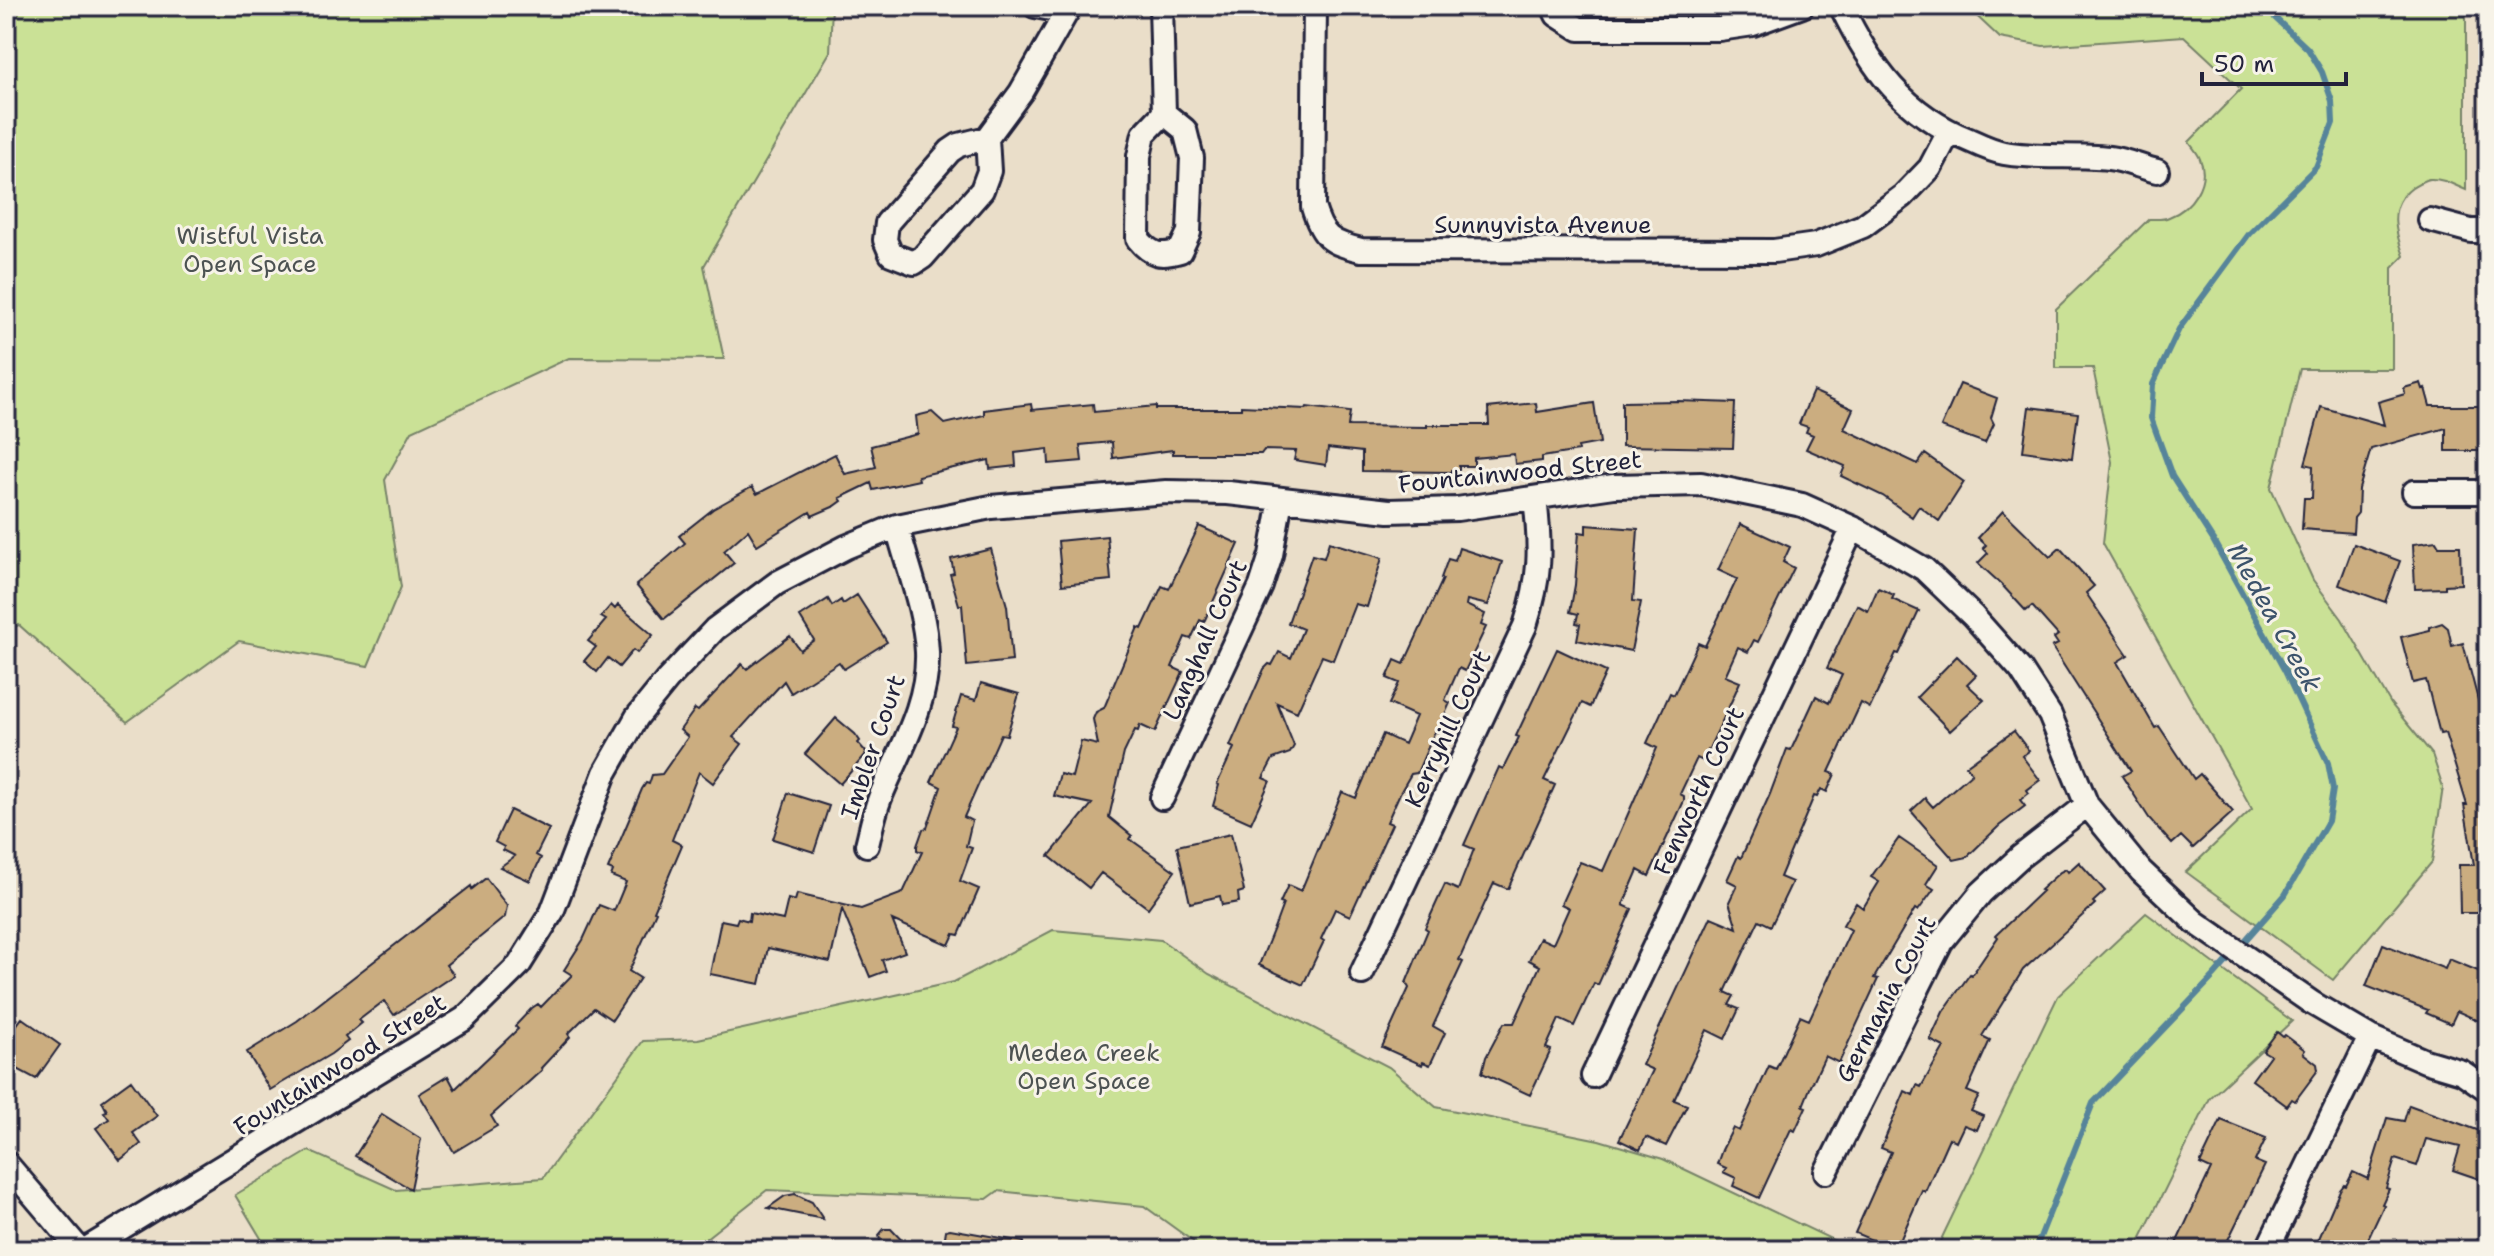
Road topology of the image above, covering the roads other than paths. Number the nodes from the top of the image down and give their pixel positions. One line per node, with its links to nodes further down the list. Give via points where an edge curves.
1 (1035, 6): 7 (street)
2 (1161, 6): 8 (street)
3 (1315, 6): 9 (street, Sunnyvista Avenue, via 1313,207 1320,229 1337,245 1361,250 1774,251 1816,245 1863,226 1903,196 1930,168)
4 (1553, 6): 5 (street, via 1557,15 1579,29 1719,29 1753,24)
5 (1802, 6)
6 (1841, 6): 9 (street, via 1886,82 1917,112)
7 (1068, 9): 10 (street, via 1021,92)
8 (1164, 113): 8 (street, via 1185,130 1192,158 1189,232 1180,251 1163,256 1149,252 1138,239 1139,156 1144,134)
9 (1949, 132): 11 (street, via 2001,153 2110,158)
10 (987, 138): 10 (street, via 950,151 887,223 885,240 891,254 914,263 923,257 982,190 989,171)
11 (2157, 171)
12 (2430, 220): 13 (street)
13 (2488, 231)
14 (2414, 492): 15 (street)
15 (2488, 492)
16 (1535, 498): 17 (street, Fountainwood Street, via 1457,509 1389,511); 19 (street, Fountainwood Street, via 1614,486 1701,484 1802,505); 23 (street, Kerryhill Court, via 1540,565 1525,626)
17 (1281, 499): 18 (street, Fountainwood Street, via 1166,492 991,507); 20 (street, Langhall Court, via 1261,586)
18 (897, 526): 22 (street, Imbler Court, via 924,629 926,679 878,802); 31 (street, Fountainwood Street, via 777,583 715,629 667,680 637,717 605,773 552,912 519,965 464,1019)
19 (1853, 528): 21 (street, Fountainwood Street, via 1924,569 2021,670 2050,715); 27 (street, Fenworth Court)
20 (1162, 798)
21 (2087, 805): 24 (street, Fountainwood Street, via 2141,871 2195,922); 30 (street, Germania Court, via 1981,893 1941,942)
22 (867, 845)
23 (1362, 973)
24 (2370, 1037): 26 (street, Fountainwood Street); 32 (street)
25 (2488, 1070): 26 (street, Fountainwood Street)
26 (2462, 1072): 28 (street, Fountainwood Street)
27 (1593, 1076)
28 (2488, 1090)
29 (6, 1163): 31 (street)
30 (1826, 1172)
31 (82, 1250)
32 (2267, 1250)

